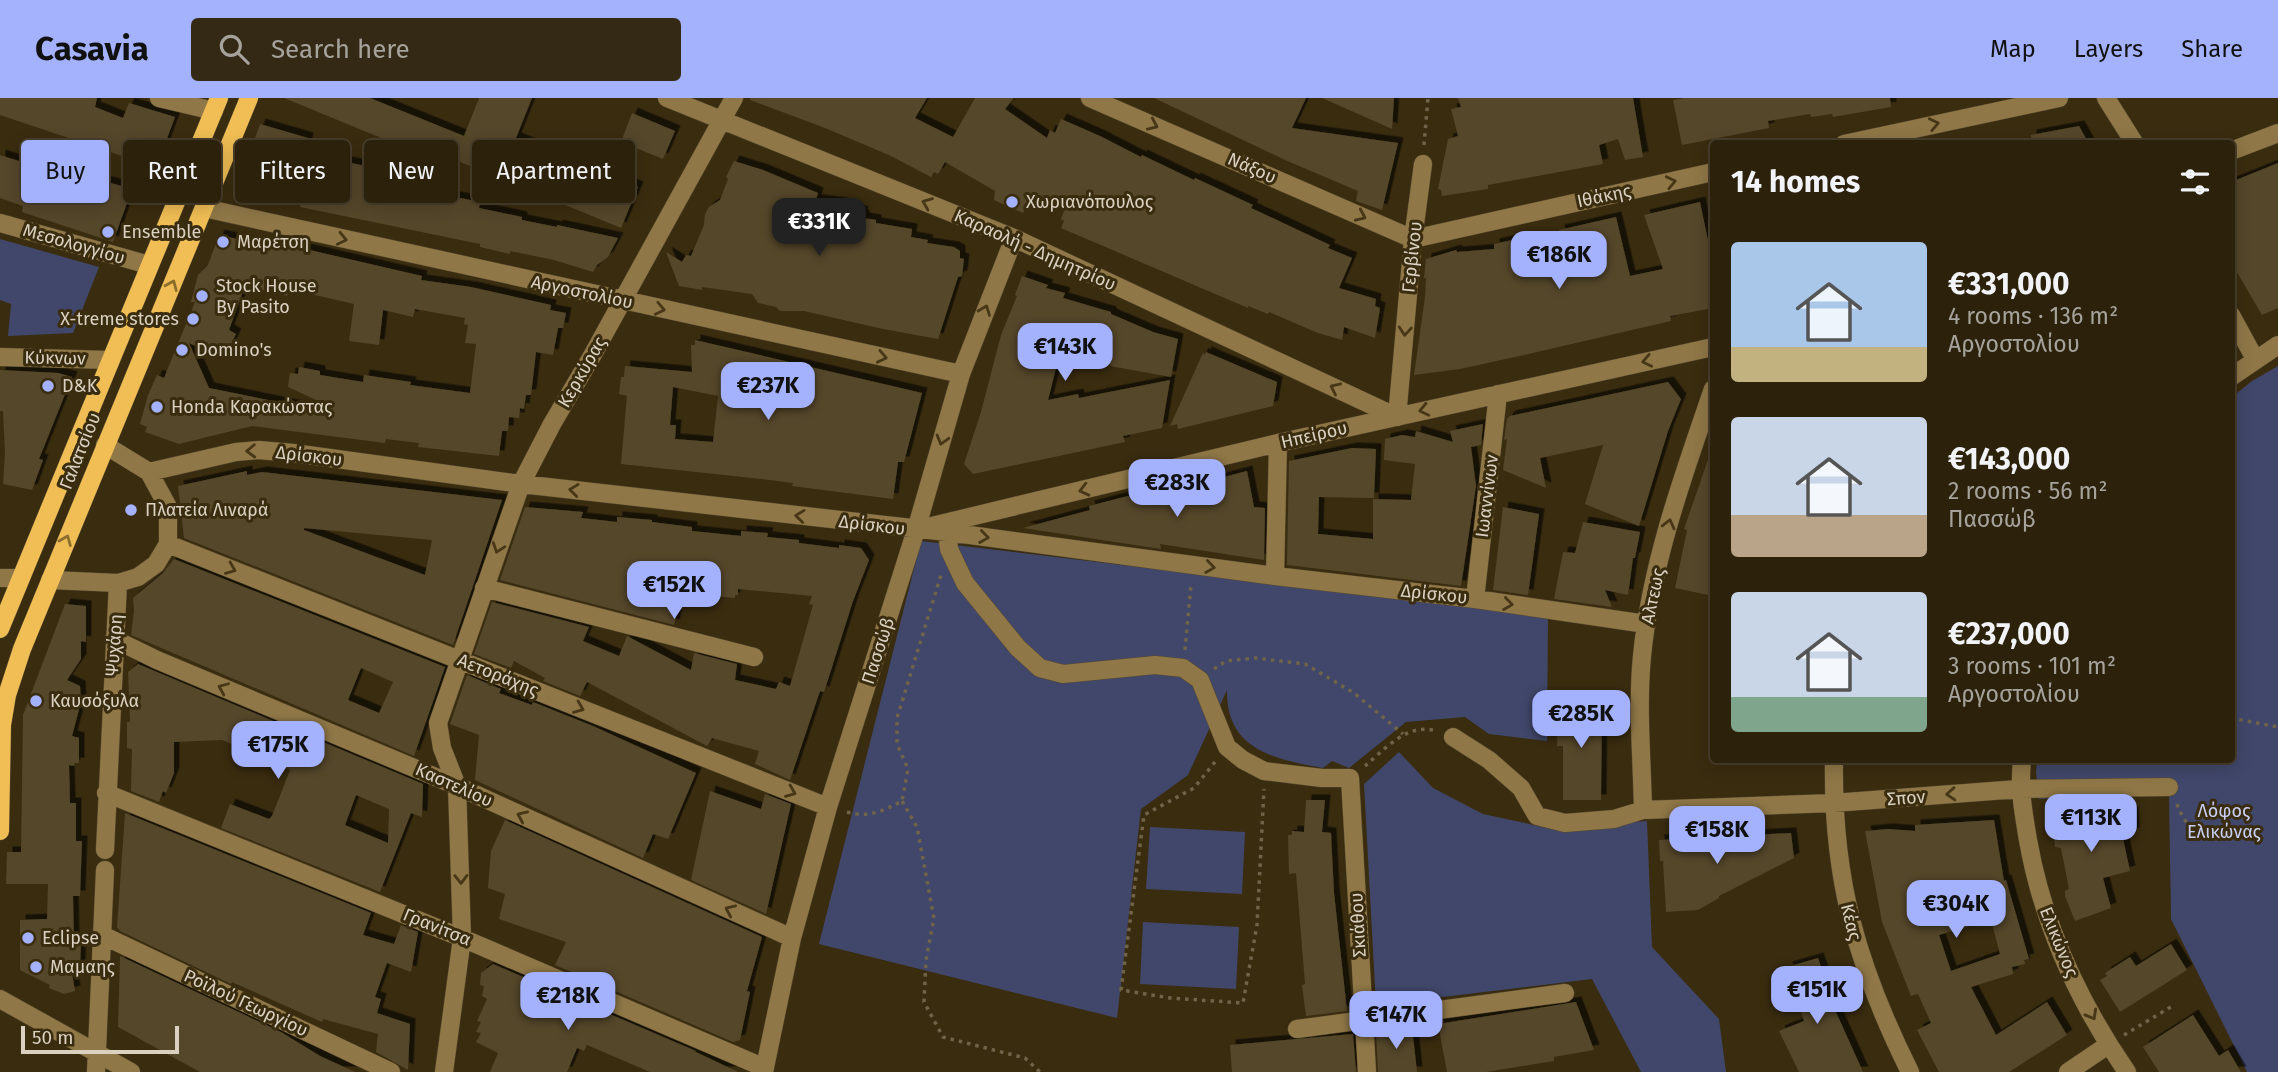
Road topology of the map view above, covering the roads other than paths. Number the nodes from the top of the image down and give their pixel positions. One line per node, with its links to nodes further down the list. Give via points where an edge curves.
1 (159, 98): 9 (street)
2 (249, 98): 18 (main road, Γαλατσίου)
3 (667, 98): 11 (street, Καραολή - Δημητρίου)
4 (734, 98): 11 (street, Κερκύρας)
5 (1090, 98): 21 (street, Νάξου, one-way to 21)
6 (1995, 98): 10 (street)
7 (2059, 98): 10 (street)
8 (2106, 98): 14 (street)
9 (217, 104): 22 (main road, Γαλατσίου)
10 (2013, 106): 13 (street, one-way to 10)
11 (722, 120): 20 (street, Καραολή - Δημητρίου, one-way to 11); 23 (street, Κερκύρας)
12 (2278, 133): 15 (street)
13 (1862, 140)
14 (2132, 140)
15 (2235, 149)
16 (1423, 164): 21 (street, Γερβίνου)
17 (1710, 173): 21 (street, Ιθάκης, one-way to 17)
18 (204, 208): 23 (street, Αργοστολίου, one-way to 23); 36 (main road, Γαλατσίου, one-way to 18)
19 (0, 223): 22 (street, Μεσολογγίου)
20 (1014, 238): 30 (street, Πασσώβ, one-way to 20); 34 (street, Καραολή - Δημητρίου, one-way to 20)
21 (1413, 239): 34 (street, Γερβίνου, one-way to 34)
22 (149, 265): 29 (main road, Γαλατσίου)
23 (623, 301): 30 (street, Αργοστολίου, one-way to 30); 38 (street, Κερκύρας)
24 (2235, 322): 28 (street)
25 (2278, 345): 28 (street)
26 (1710, 348): 32 (street, Ηπείρου, one-way to 32)
27 (0, 357): 29 (street, Κύκνων)
28 (2255, 359): 31 (street)
29 (110, 360): 44 (main road, Γαλατσίου)
30 (961, 374): 39 (street, Πασσώβ, one-way to 39)
31 (2235, 374)
32 (1498, 394): 34 (street, Ηπείρου, one-way to 34); 48 (street, Ιωαννίνων)
33 (1710, 398): 49 (street, Αλτεως, one-way to 33, via 1677,495)
34 (1396, 417): 35 (street, Ηπείρου)
35 (1278, 443): 39 (street, Ηπείρου, one-way to 39); 42 (street)
36 (105, 445): 37 (street); 45 (main road, Γαλατσίου, one-way to 36)
37 (149, 472): 38 (street, Δρίσκου, one-way to 37, via 259,450); 41 (street, via 168,507)
38 (521, 484): 39 (street, Δρίσκου, one-way to 38); 47 (street, Κερκύρας, one-way to 47)
39 (916, 530): 40 (street, Δρίσκου); 62 (street, Πασσώβ)
40 (948, 541): 42 (street, Δρίσκου, one-way to 42); 72 (street, Σκιάθου, via 965,583 1040,668 1063,674 1155,665 1183,668 1200,680 1227,747 1243,760 1264,771 1350,778)
41 (168, 544): 46 (street, via 156,564 138,578); 53 (street, Αετοράχης, one-way to 53)
42 (1275, 576): 48 (street, Δρίσκου)
43 (0, 578): 44 (street)
44 (20, 578): 50 (main road, Γαλατσίου)
45 (50, 579): 46 (street); 64 (main road, Γαλατσίου, via 7,695)
46 (118, 583): 51 (street, Ψυχάρη)
47 (484, 588): 52 (street); 53 (street, Κερκύρας)
48 (1475, 599): 49 (street, Δρίσκου, one-way to 49)
49 (1646, 624): 63 (street, Αλτεως, via 1640,696)
50 (0, 629)
51 (114, 639): 57 (street, Καστελίου, one-way to 51); 60 (street, Ψυχάρη)
52 (754, 657)
53 (458, 659): 57 (street, Κερκύρας, via 438,723); 62 (street, Αετοράχης, one-way to 62)
54 (1454, 737): 63 (street, Σπον, via 1521,788 1537,816 1565,823 1614,820)
55 (1834, 763): 61 (street, Κέας)
56 (2022, 763): 59 (street, Ελικώνος)
57 (457, 786): 68 (street, Κερκύρας, one-way to 68); 69 (street, Καστελίου, one-way to 57)
58 (2169, 788): 59 (street, Σπον)
59 (2019, 789): 61 (street, Σπον, one-way to 61); 74 (street, Ελικώνος, one-way to 74, via 2048,923)
60 (106, 793): 65 (street, Ψυχάρη); 68 (street, Γρανίτσα)
61 (1833, 803): 63 (street, Σπον); 82 (street, Κέας, via 1838,859 1861,959)
62 (828, 807): 69 (street, Πασσώβ)
63 (1643, 810)
64 (0, 831)
65 (105, 850)
66 (105, 870): 67 (street)
67 (102, 935): 75 (street); 79 (street, Ροϊλού Γεωργίου)
68 (462, 937): 76 (street, Γρανίτσα); 80 (street, Κερκύρας)
69 (792, 938): 76 (street, Πασσώβ)
70 (1565, 993): 72 (street)
71 (0, 999): 75 (street)
72 (1363, 1020): 73 (street); 81 (street, Σκιάθου)
73 (1297, 1029)
74 (2108, 1045): 83 (street); 84 (street, Ελικώνος)
75 (95, 1052): 77 (street); 78 (street)
76 (764, 1070)
77 (96, 1072)
78 (131, 1072)
79 (391, 1072)
80 (444, 1072)
81 (1367, 1072)
82 (1910, 1072)
83 (2068, 1072)
84 (2127, 1072)

